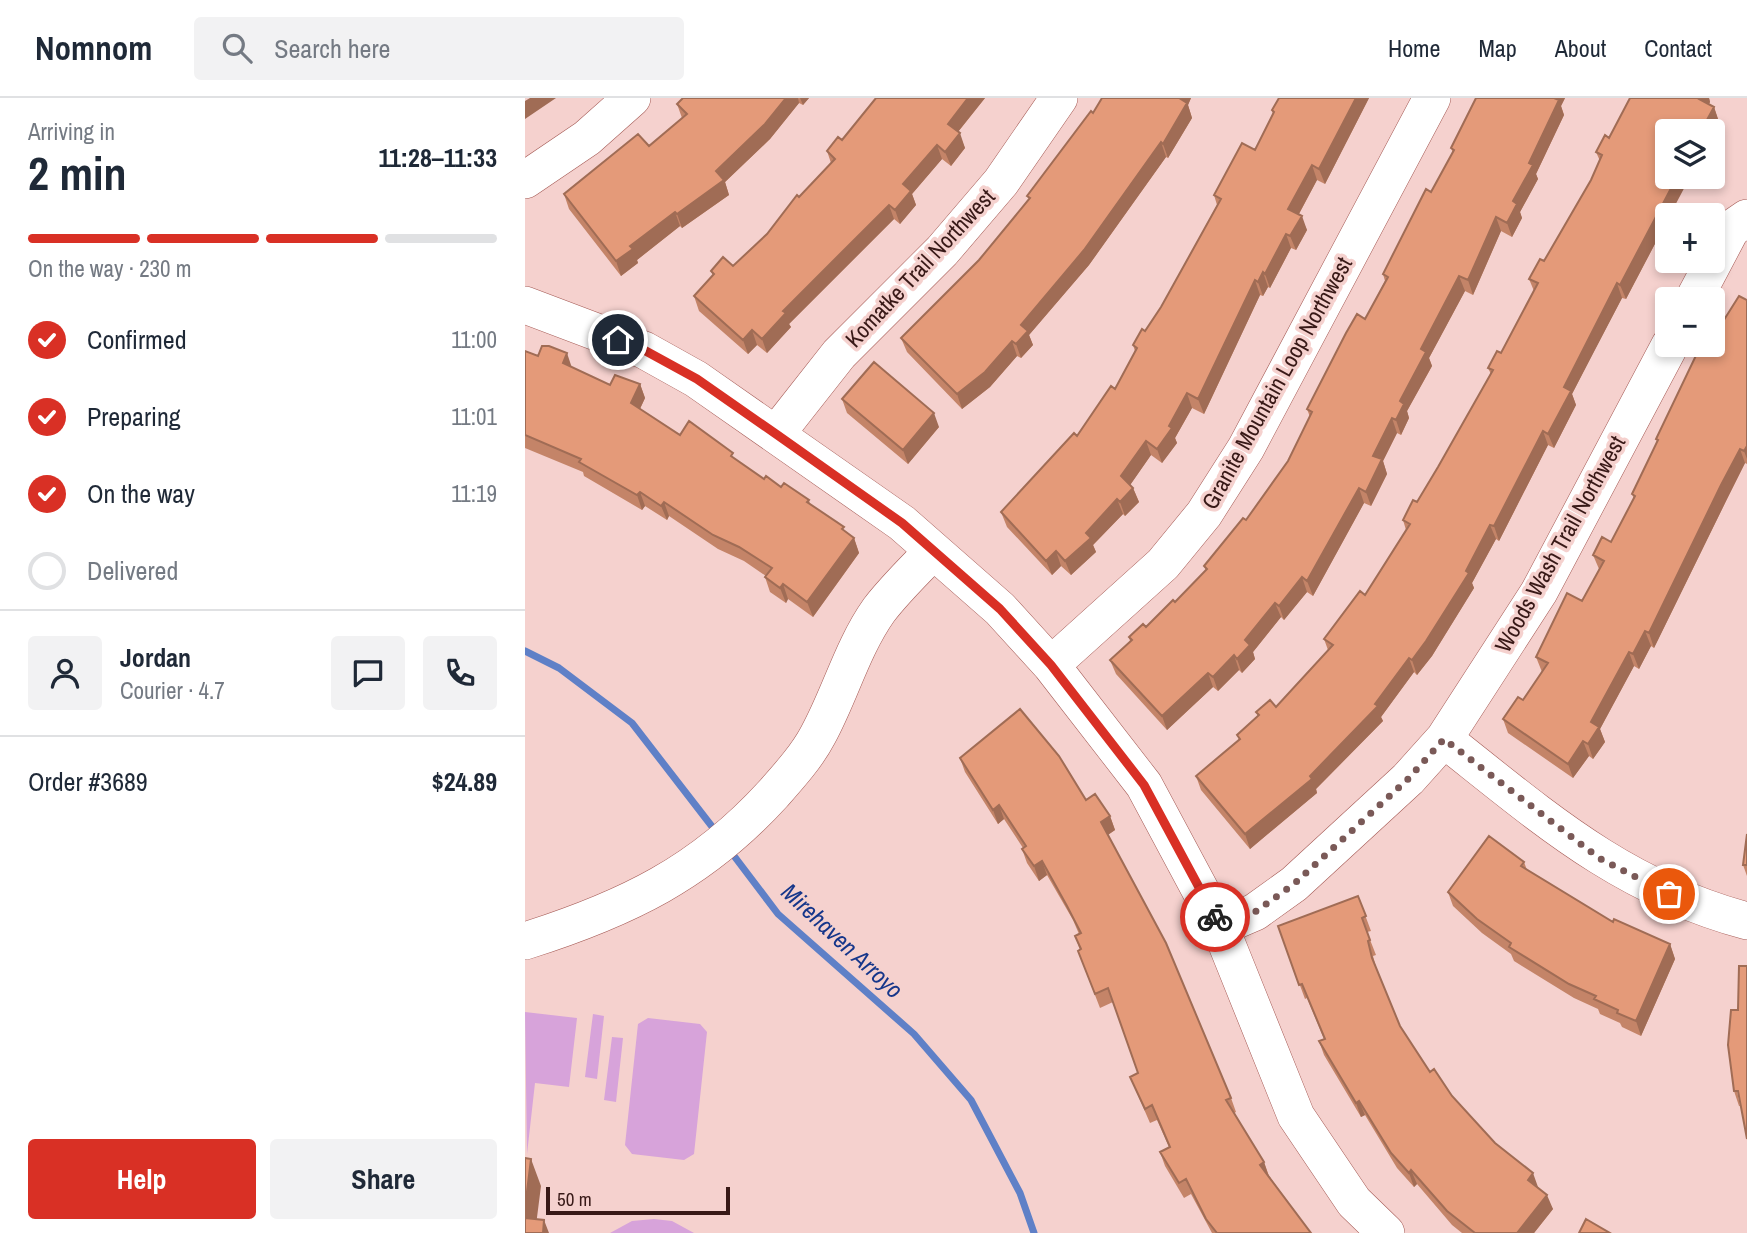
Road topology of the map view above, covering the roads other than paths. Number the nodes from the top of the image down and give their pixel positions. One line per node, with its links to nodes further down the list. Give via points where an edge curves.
1 (632, 98): 4 (street, via 587,138)
2 (1059, 98): 9 (street, Komatke Trail Northwest, via 1001,182 942,251 839,354)
3 (1432, 98): 11 (street, Granite Mountain Loop Northwest, via 1246,447 1205,514 1163,564)
4 (525, 180)
5 (1747, 218): 6 (street, via 1731,229)
6 (1700, 287)
7 (525, 305): 9 (street, via 644,350 697,379)
8 (1664, 357): 12 (street, Woods Wash Trail Northwest, via 1539,592)
9 (776, 434): 10 (street, via 902,523)
10 (933, 551): 11 (street, via 1000,609); 15 (street, via 879,611 818,736 745,824 696,864 645,894 598,917)
11 (1051, 665): 14 (street, via 1144,785)
12 (1444, 739): 13 (street, via 1599,858 1697,906); 14 (street, Woods Wash Trail Northwest, via 1408,779 1294,884 1255,912)
13 (1747, 921)
14 (1220, 927): 16 (street, via 1296,1116 1354,1202)
15 (525, 942)
16 (1386, 1233)

